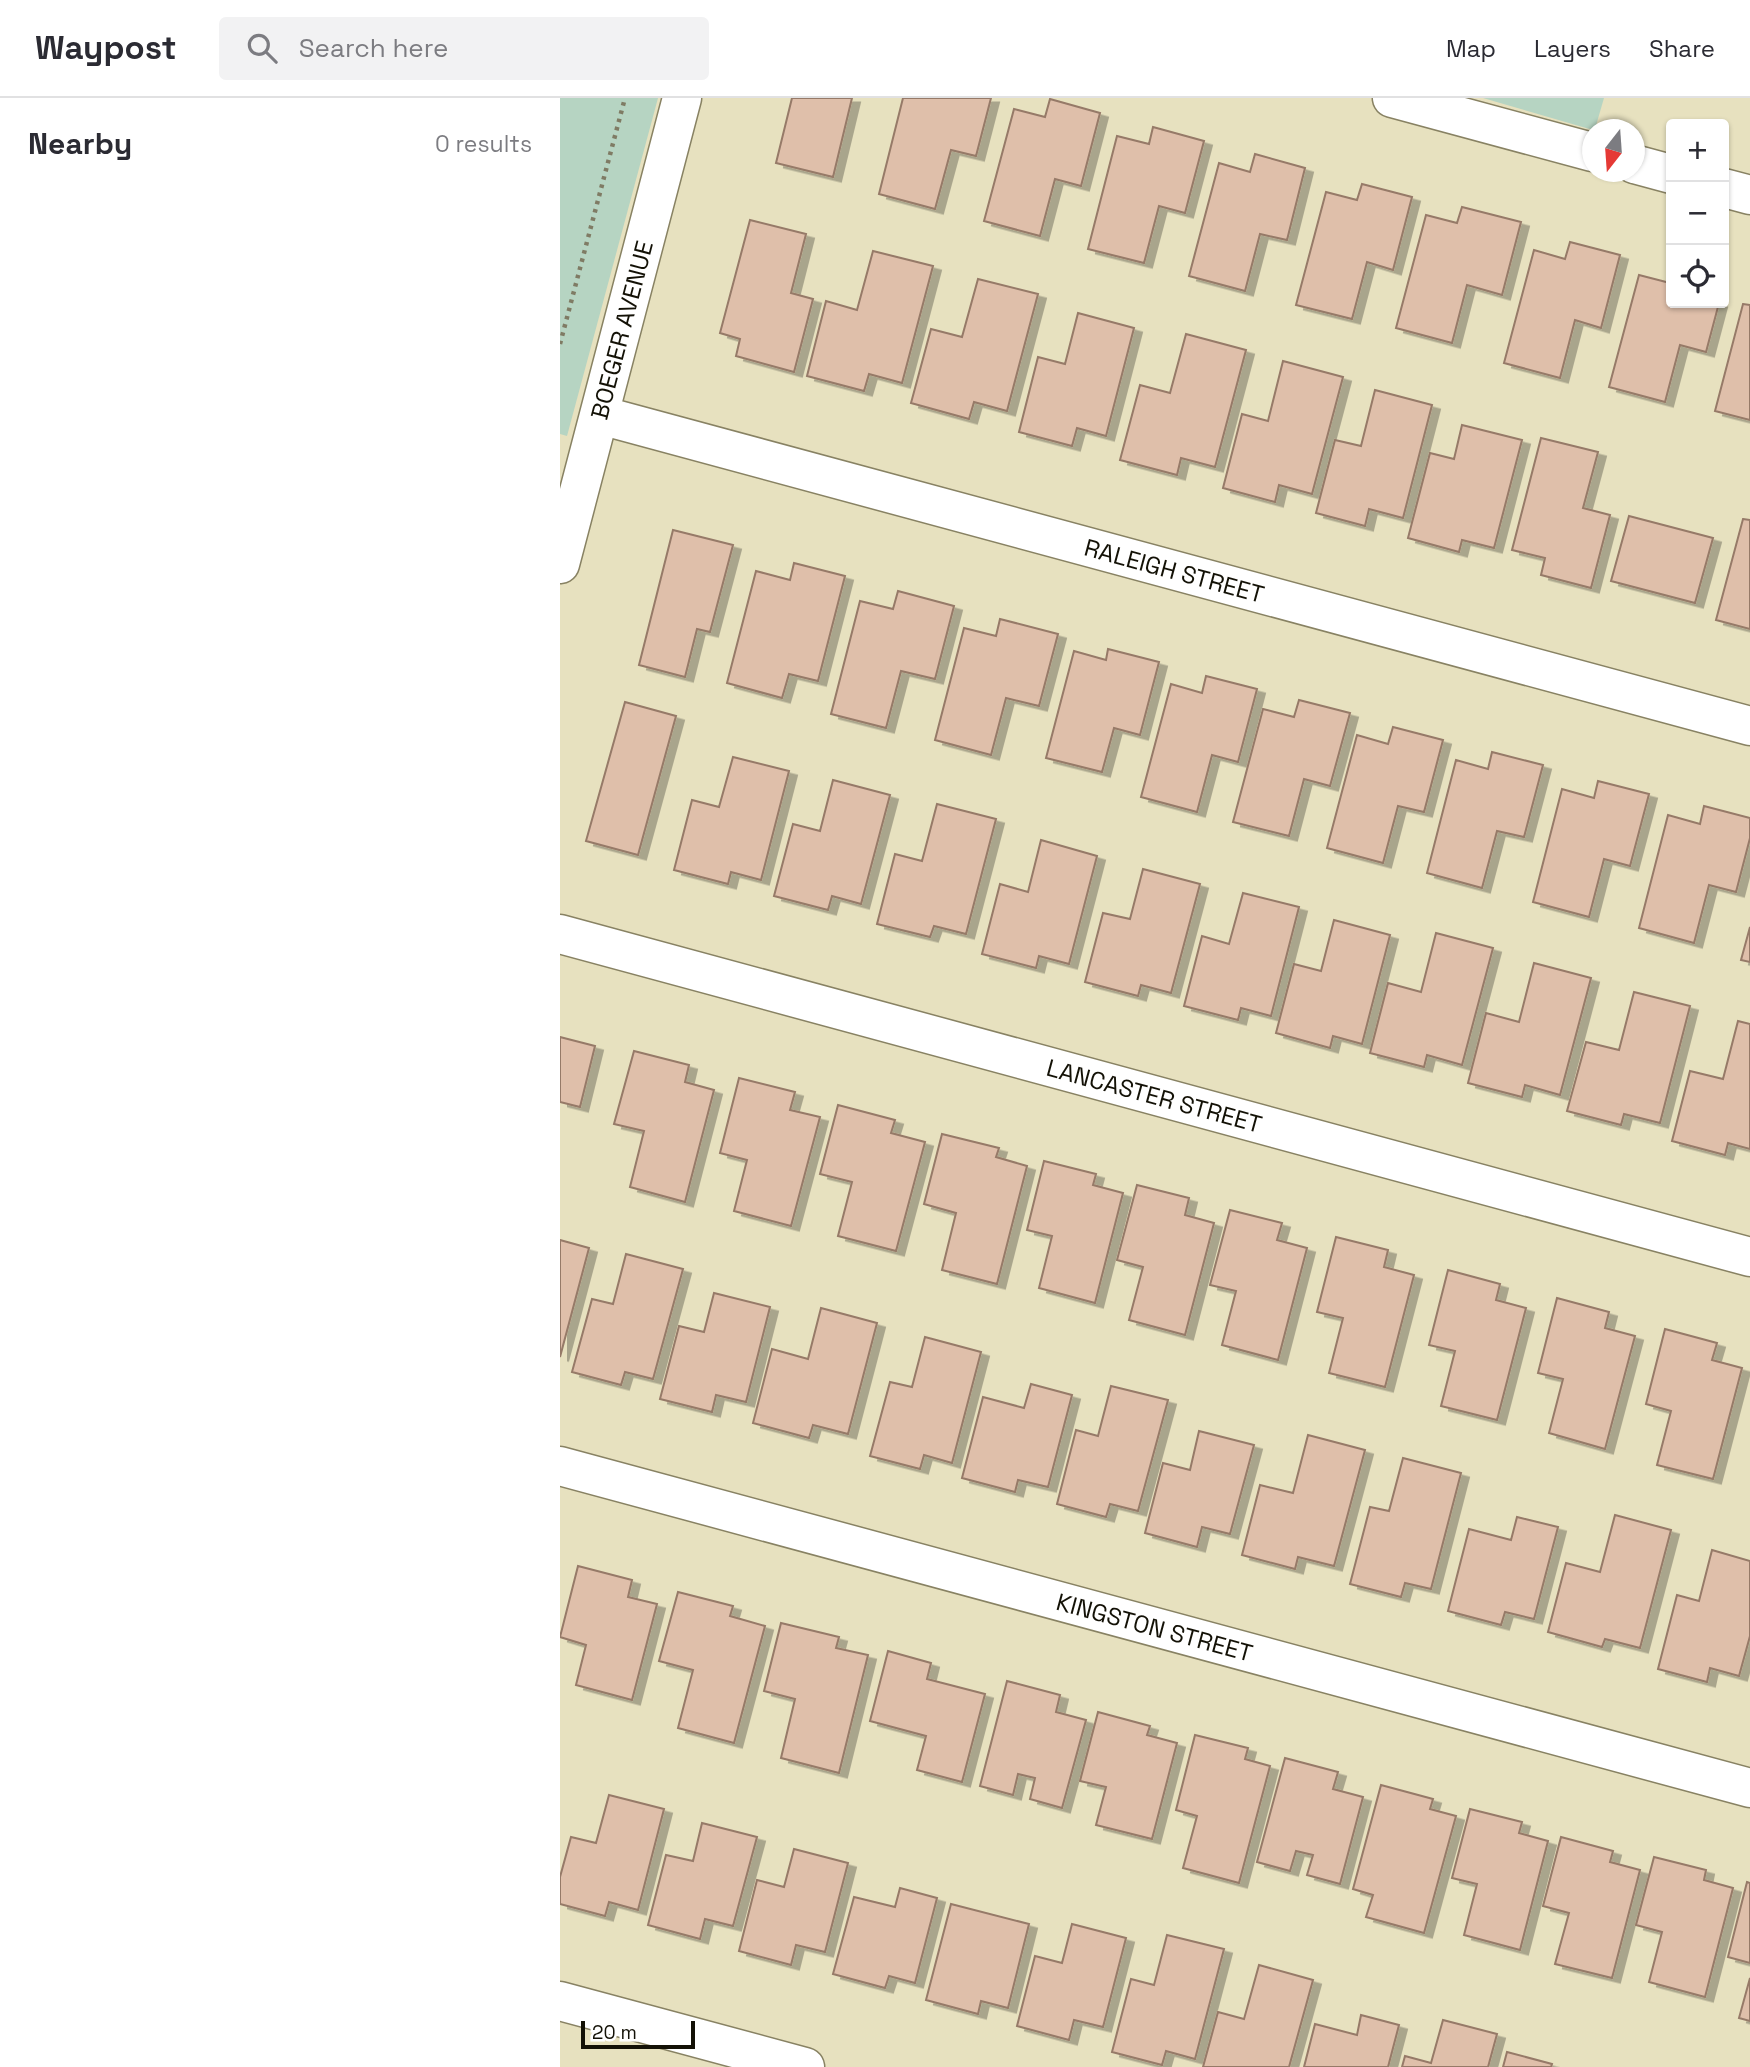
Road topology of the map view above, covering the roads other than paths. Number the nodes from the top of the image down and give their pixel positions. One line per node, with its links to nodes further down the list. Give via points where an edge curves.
1 (682, 98): 8 (street, BOEGER AVENUE)
2 (1392, 98): 3 (street)
3 (1582, 149)
4 (1645, 167): 5 (street)
5 (1666, 173)
6 (1729, 189): 7 (street)
7 (1750, 195)
8 (600, 415): 9 (street, BOEGER AVENUE); 10 (street, RALEIGH STREET)
9 (560, 564)
10 (1750, 726)
11 (560, 933): 12 (street, LANCASTER STREET)
12 (1750, 1257)
13 (560, 1466): 14 (street, KINGSTON STREET)
14 (1750, 1788)
15 (560, 2000): 16 (street)
16 (805, 2067)

